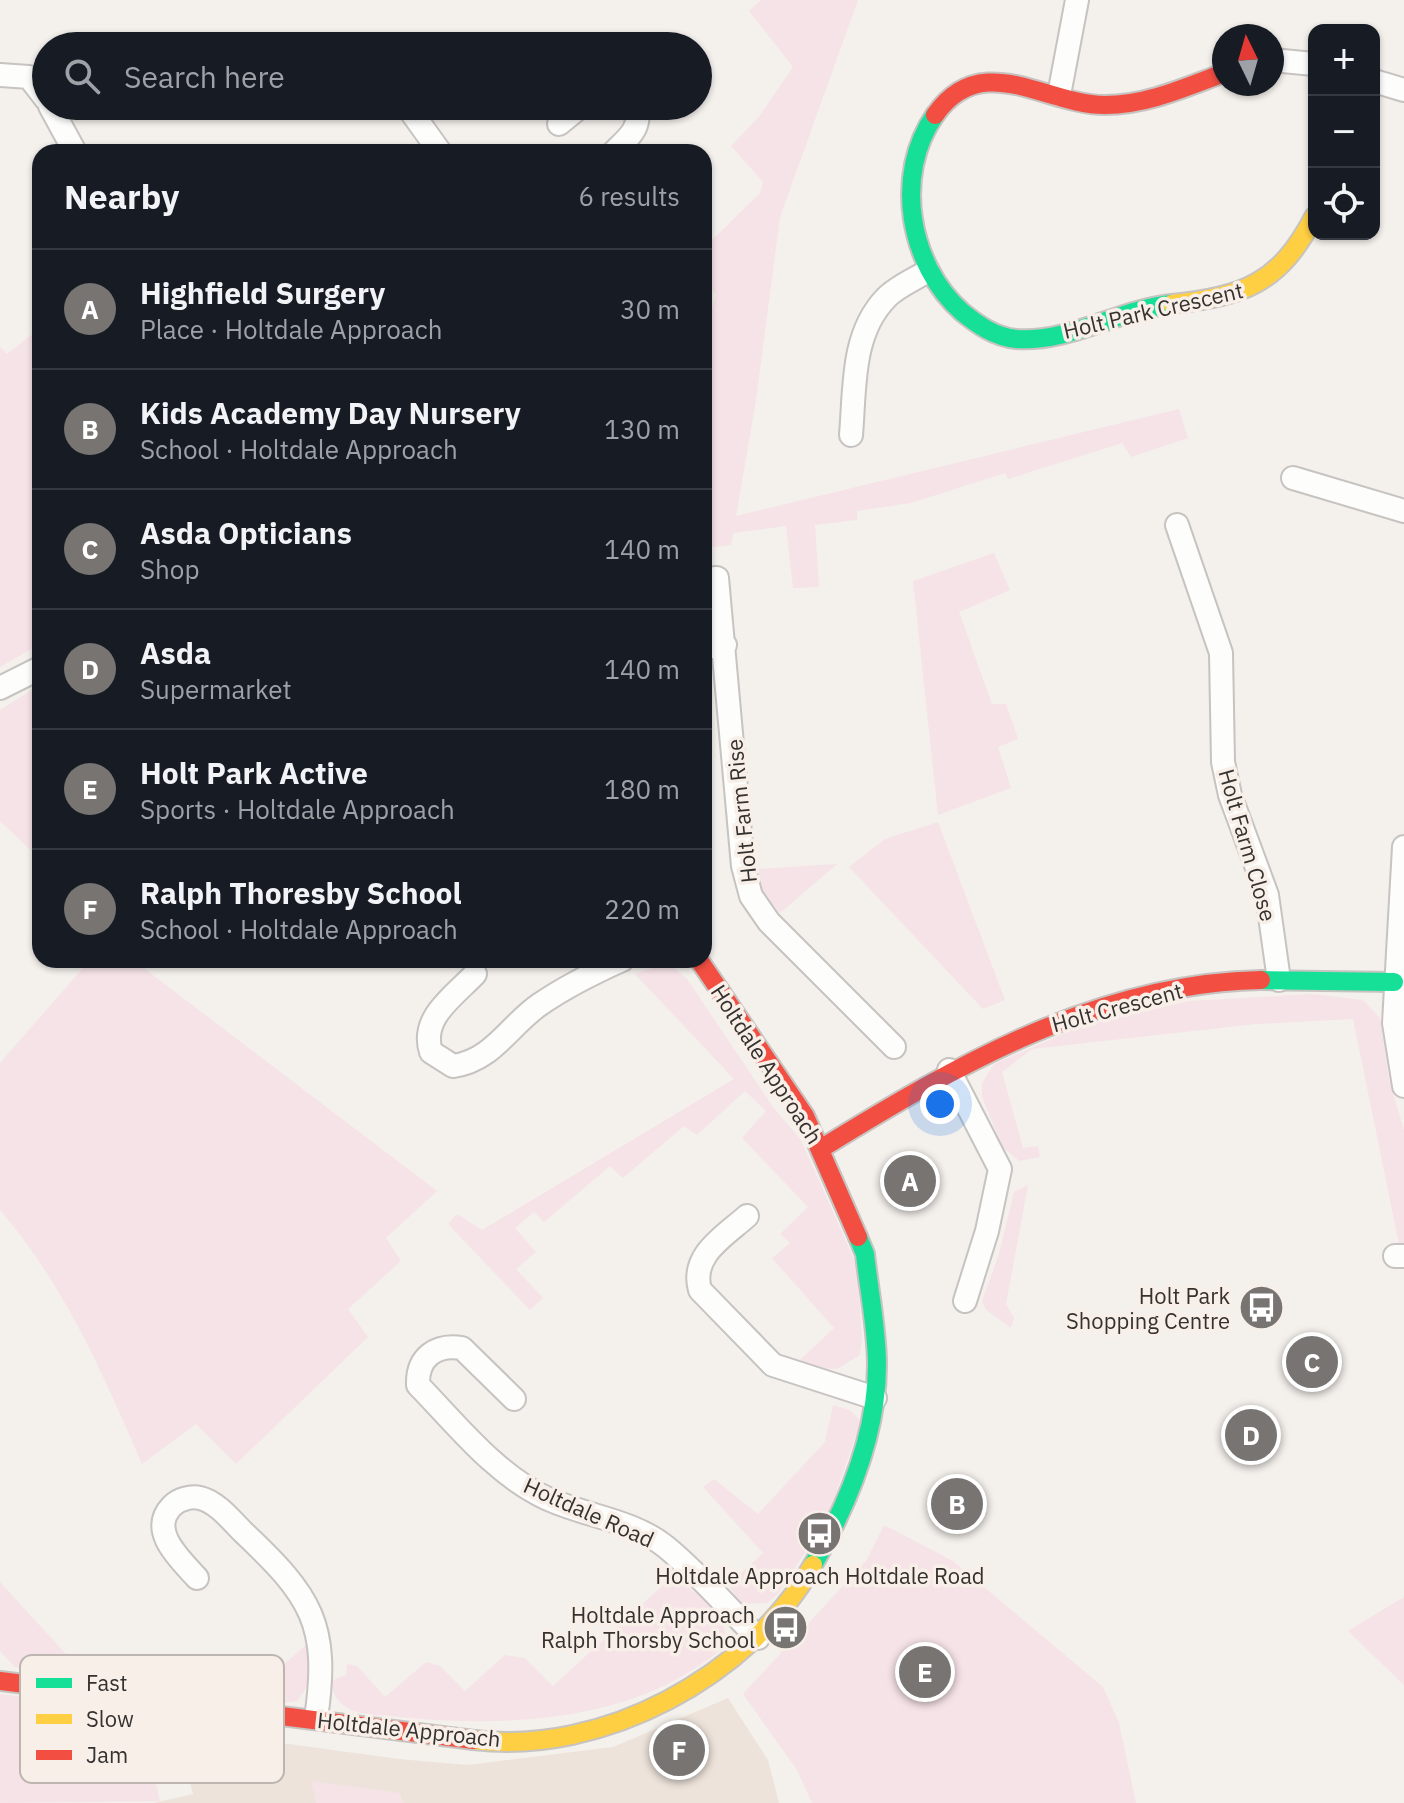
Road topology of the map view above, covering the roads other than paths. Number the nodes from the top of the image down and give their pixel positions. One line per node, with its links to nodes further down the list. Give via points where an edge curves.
1 (1077, 0): 9 (street)
2 (1284, 61): 3 (street)
3 (1308, 63)
4 (0, 75): 6 (street)
5 (1212, 77): 9 (street, Holt Park Crescent, via 1133,102 1101,105)
6 (32, 81)
7 (1380, 83): 8 (street)
8 (1404, 90)
9 (1059, 95): 19 (street, Holt Park Crescent, via 983,82 961,90 931,118 920,144 912,199 915,231)
10 (58, 120): 15 (street)
11 (417, 120): 16 (street)
12 (564, 120): 14 (street)
13 (639, 120): 17 (street)
14 (559, 124)
15 (71, 144)
16 (434, 144)
17 (622, 144)
18 (1308, 226): 19 (street, Holt Park Crescent, via 1286,261 1242,292 1133,310 1031,339 994,333 977,322 952,302)
19 (928, 271): 20 (street, via 887,296 869,320 860,343)
20 (851, 435)
21 (1293, 478): 22 (street)
22 (1404, 511)
23 (1177, 525): 32 (street, Holt Farm Close, via 1221,653 1223,762 1267,895)
24 (712, 578): 25 (street, Holt Farm Rise, via 717,578)
25 (714, 647): 34 (street, Holt Farm Rise, via 751,896 769,922)
26 (32, 672): 27 (street)
27 (0, 688)
28 (1404, 847): 33 (street)
29 (606, 968): 31 (street, via 535,1008 483,1057 453,1066 431,1052 427,1029)
30 (704, 968): 37 (street, Holtdale Approach)
31 (475, 974)
32 (1279, 980): 33 (street, Holt Crescent); 35 (street, Holt Crescent, via 1172,989 1065,1017)
33 (1394, 982): 36 (street)
34 (894, 1047)
35 (949, 1070): 37 (street, Holt Crescent); 39 (street, via 1000,1169)
36 (1404, 1086)
37 (822, 1148): 40 (street, Holtdale Approach, via 865,1254 877,1364)
38 (747, 1216): 40 (street, via 705,1254 696,1277 700,1290 773,1365)
39 (965, 1301)
40 (875, 1398): 43 (street, Holtdale Approach, via 837,1524 797,1594)
41 (514, 1399): 43 (street, Holtdale Road, via 462,1348 432,1351 418,1374 418,1385 520,1484 664,1546)
42 (197, 1578): 47 (street, via 169,1546 164,1518 173,1505 198,1497 211,1502 267,1554 313,1614 322,1641 323,1671)
43 (758, 1638): 47 (street, Holtdale Approach, via 708,1679 643,1714 551,1737 491,1742)
44 (0, 1681): 45 (street, Holtdale Approach)
45 (20, 1683)
46 (284, 1714): 47 (street, Holtdale Approach)
47 (316, 1718)

